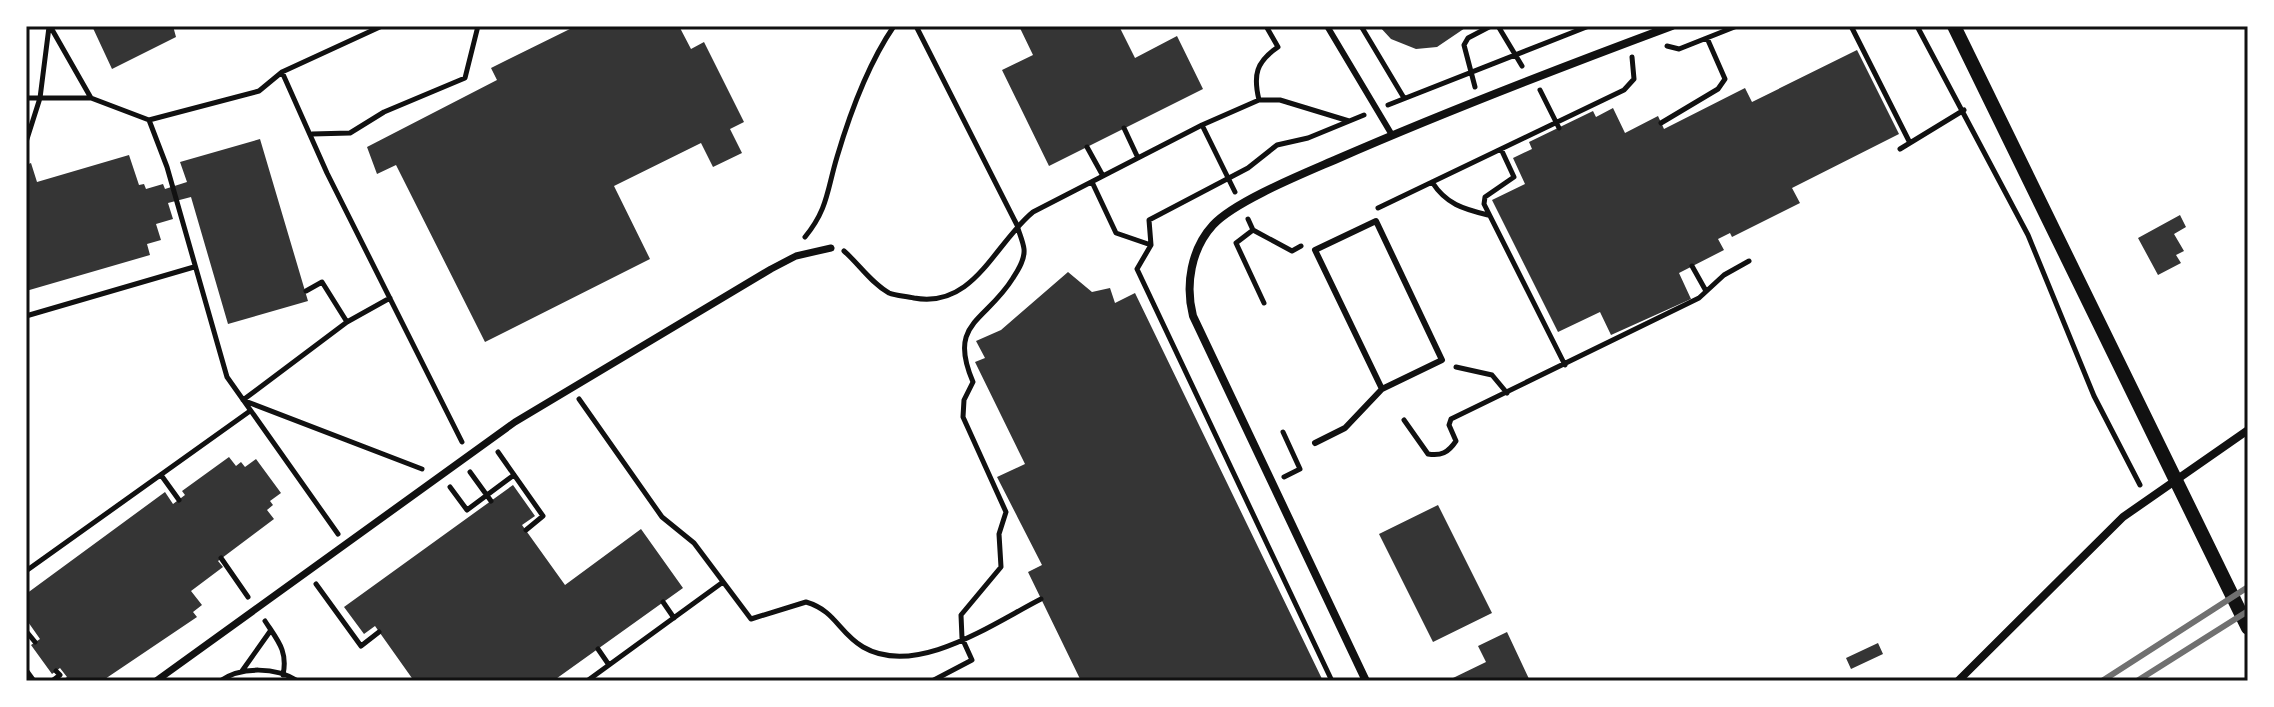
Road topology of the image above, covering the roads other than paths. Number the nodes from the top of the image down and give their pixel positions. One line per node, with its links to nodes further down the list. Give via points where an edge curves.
1 (1327, 26): 4 (lane)
2 (1672, 26): 4 (street)
3 (1954, 26): 9 (street)
4 (1392, 135): 12 (street, via 1221,217 1200,244 1188,285 1193,316)
5 (831, 248): 11 (street, via 796,256 771,269 571,387)
6 (1382, 389): 6 (lane, via 1315,250 1376,221 1442,360); 8 (lane, via 1345,428)
7 (2248, 430): 9 (street)
8 (1315, 443)
9 (2173, 478): 10 (street); 13 (street, via 2090,547)
10 (2248, 628)
11 (156, 681)
12 (1366, 681)
13 (1958, 681)

